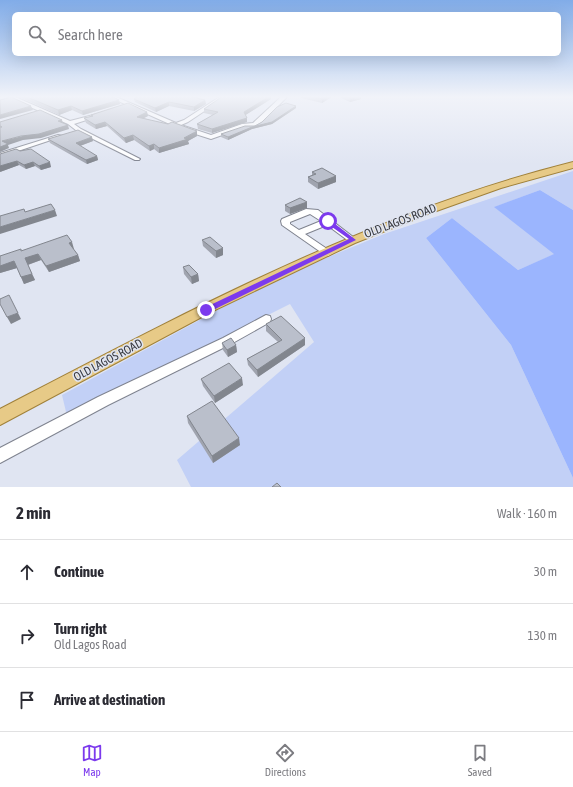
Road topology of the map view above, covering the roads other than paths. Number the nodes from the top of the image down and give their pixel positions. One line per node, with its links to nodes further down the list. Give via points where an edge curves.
1 (59, 119): 6 (street)
2 (84, 119): 6 (street)
3 (163, 119): 7 (street)
4 (189, 119): 7 (street)
5 (262, 119): 7 (street, via 211,137)
6 (70, 123): 8 (street)
7 (176, 125)
8 (79, 130): 9 (street); 10 (street)
9 (0, 155)
10 (137, 159)
11 (573, 165): 14 (main road, OLD LAGOS ROAD, via 474,193)
12 (328, 221): 13 (street); 13 (street, via 312,211 285,221 286,225); 14 (street)
13 (299, 233): 15 (street)
14 (353, 240): 15 (main road, OLD LAGOS ROAD)
15 (328, 253): 17 (main road, OLD LAGOS ROAD, via 272,277 173,326)
16 (266, 319): 18 (street)
17 (0, 416)
18 (0, 456)

